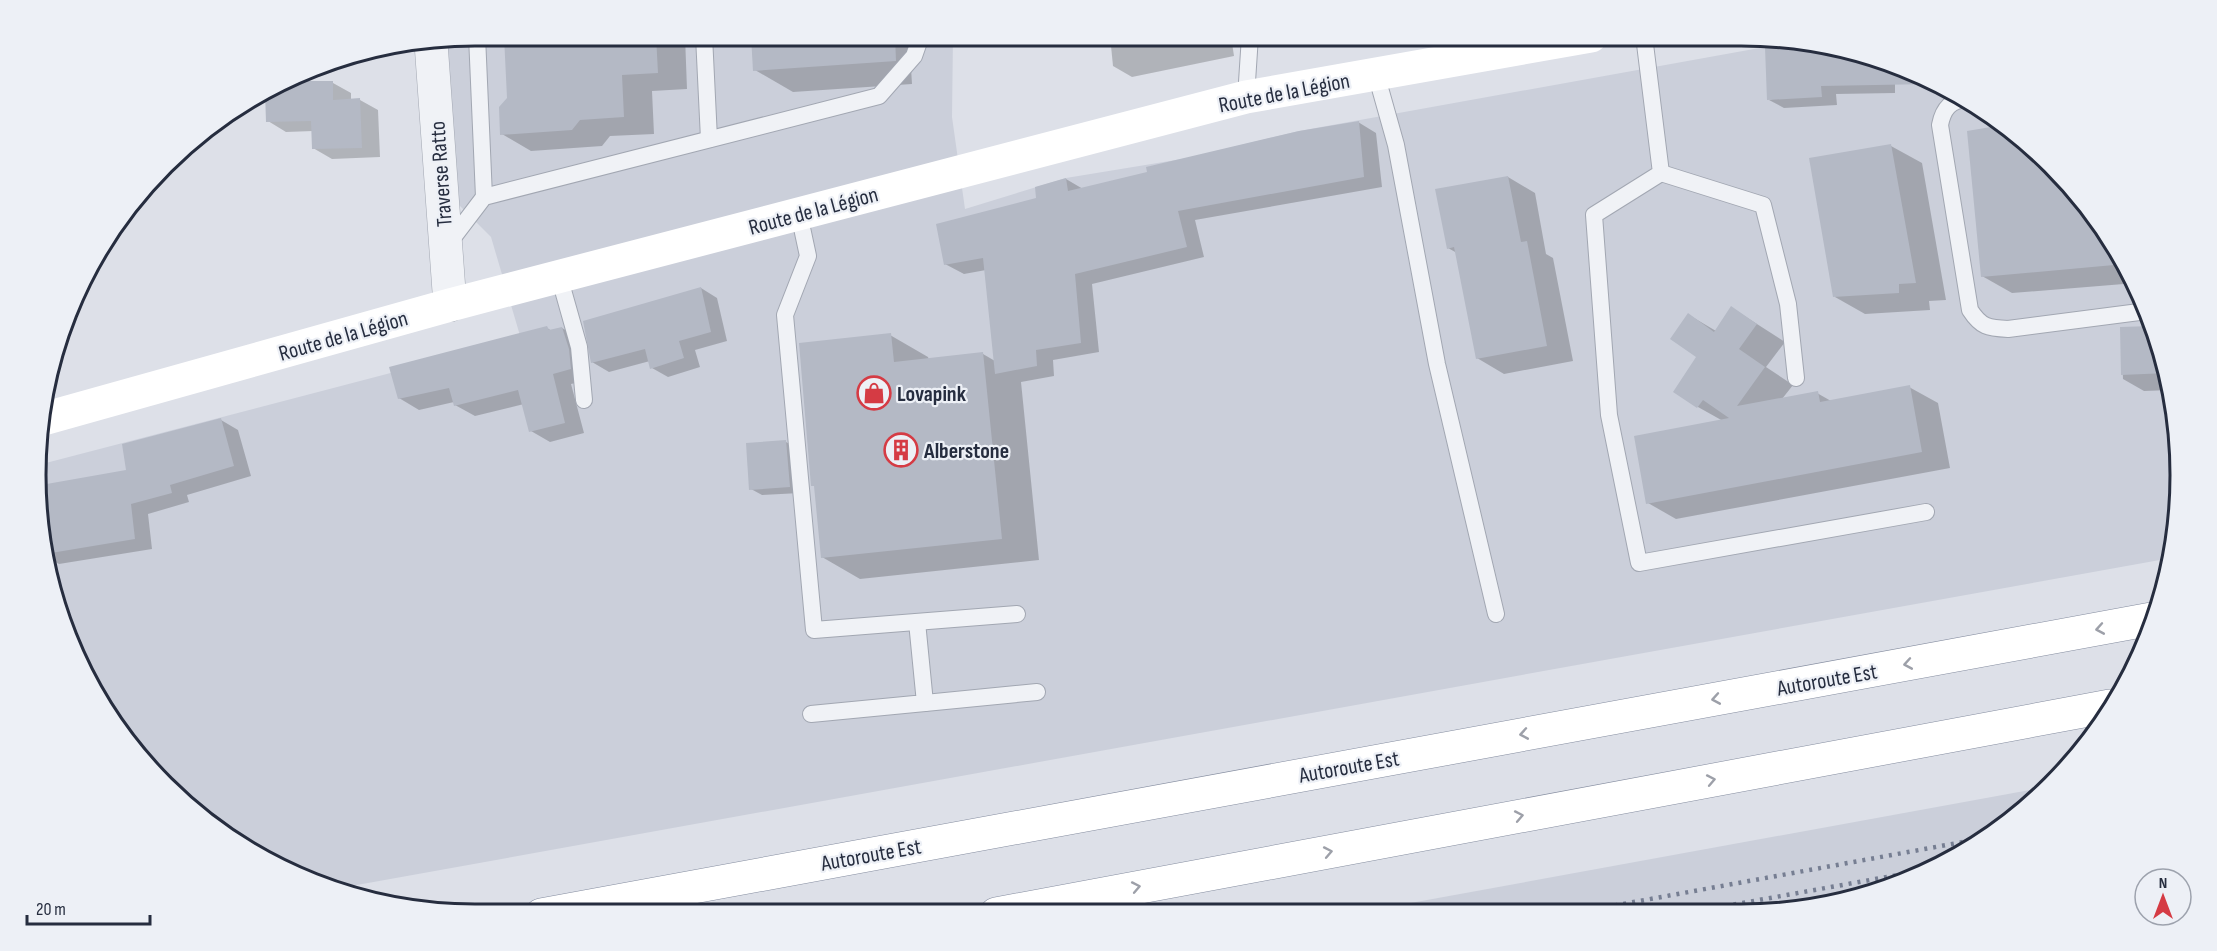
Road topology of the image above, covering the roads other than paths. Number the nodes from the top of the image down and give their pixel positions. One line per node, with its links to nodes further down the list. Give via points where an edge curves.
1 (477, 46): 13 (lane)
2 (705, 46): 11 (lane)
3 (918, 46): 11 (lane, via 914,56 879,96)
4 (1249, 46): 9 (lane)
5 (1534, 46): 8 (main road, Route de la Légion)
6 (1645, 46): 12 (lane)
7 (431, 49): 15 (street, Traverse Ratto)
8 (1376, 74): 9 (main road, Route de la Légion); 24 (lane, via 1396,146 1437,364)
9 (1246, 97): 14 (main road, Route de la Légion)
10 (1953, 103): 18 (lane, via 1947,106 1940,125 1970,310 1979,323 1987,328 2008,329)
11 (710, 139): 13 (lane)
12 (1661, 173): 19 (lane, via 1763,205 1788,304); 22 (lane, via 1594,215 1609,415 1639,563)
13 (484, 197): 15 (lane)
14 (799, 214): 16 (main road, Route de la Légion); 26 (lane, via 808,256 785,315 813,630)
15 (444, 248): 17 (street, Traverse Ratto)
16 (560, 276): 17 (main road, Route de la Légion); 20 (lane, via 579,347)
17 (450, 305): 21 (main road, Route de la Légion)
18 (2138, 312)
19 (1796, 378)
20 (584, 400)
21 (51, 417)
22 (1926, 512)
23 (1017, 614): 26 (lane)
24 (1496, 614)
25 (2145, 620): 31 (main road, Autoroute Est, one-way to 31)
26 (916, 622): 28 (lane)
27 (1036, 692): 28 (lane)
28 (925, 703): 30 (lane)
29 (2102, 707): 32 (main road, one-way to 29)
30 (810, 714)
31 (601, 904)
32 (1050, 904)

